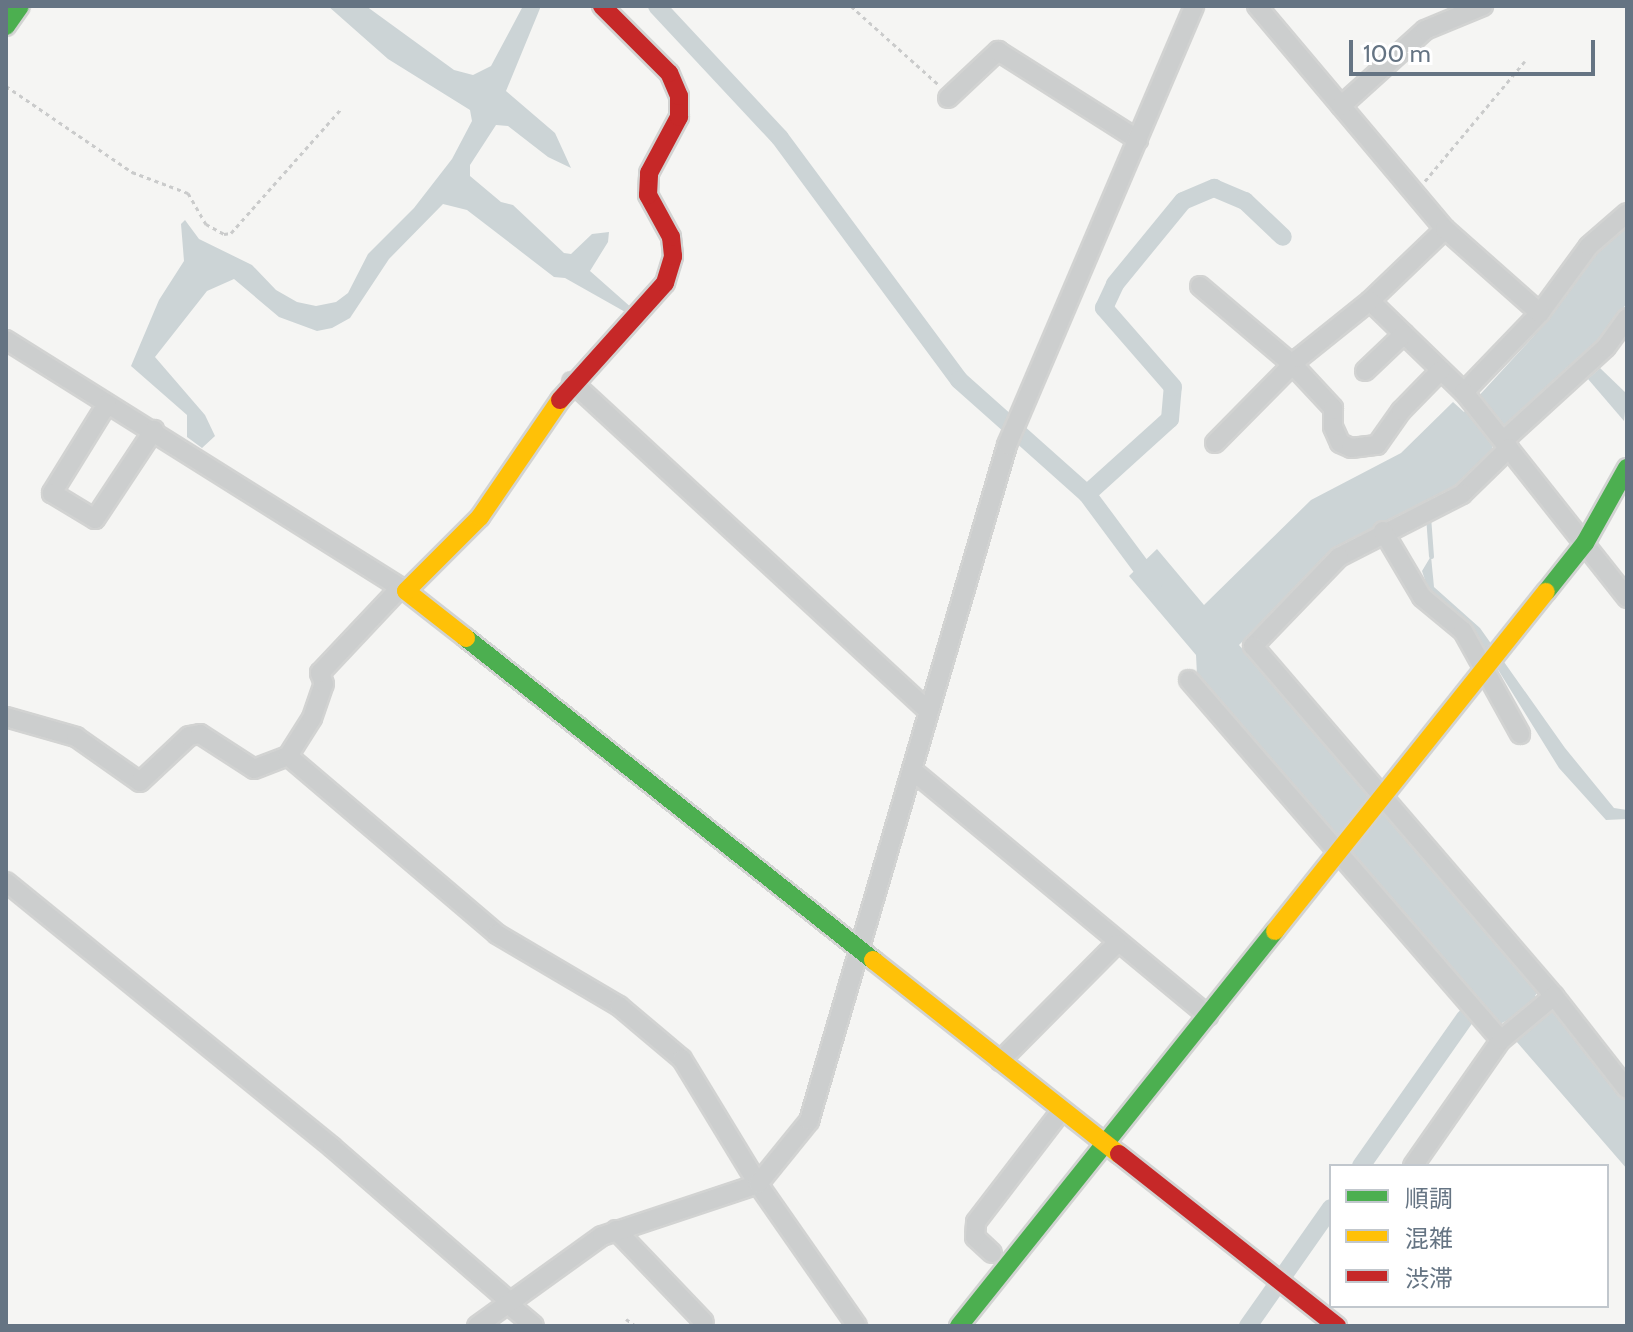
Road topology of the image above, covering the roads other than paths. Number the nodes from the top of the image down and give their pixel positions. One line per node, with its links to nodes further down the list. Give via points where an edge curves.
1 (20, 6): 6 (street)
2 (602, 6): 21 (street, via 669,73 679,96 679,117 649,173 648,195 671,237 673,256 665,283 649,305 607,339)
3 (1194, 6): 9 (street)
4 (1257, 6): 8 (street)
5 (1483, 6): 8 (street, via 1425,30)
6 (6, 26)
7 (950, 97): 9 (street, via 998,51)
8 (1341, 106): 11 (street)
9 (1138, 140): 34 (street, via 1007,445)
10 (1627, 213): 14 (street, via 1589,246)
11 (1445, 229): 13 (street); 14 (street)
12 (1200, 286): 18 (street)
13 (1370, 301): 16 (street); 18 (street)
14 (1540, 313): 22 (street)
15 (1627, 318): 25 (street, via 1606,347)
16 (1404, 334): 19 (street); 20 (street)
17 (6, 340): 23 (street)
18 (1293, 365): 19 (street, via 1333,408 1340,443 1365,450 1377,445); 26 (street)
19 (1441, 370): 22 (street)
20 (1365, 371)
21 (572, 382): 30 (street, via 480,517); 34 (street)
22 (1467, 397): 25 (street)
23 (107, 404): 24 (street); 24 (street, via 52,493 95,519)
24 (154, 430): 30 (street)
25 (1503, 441): 28 (street, via 1462,494); 29 (street)
26 (1215, 443)
27 (1627, 468): 29 (street)
28 (1383, 531): 32 (street, via 1422,597 1463,631); 39 (street, via 1339,557 1253,646)
29 (1585, 543): 31 (street); 32 (street)
30 (403, 589): 37 (street, via 320,673 324,684 312,718); 43 (street)
31 (1627, 598)
32 (1486, 669): 36 (street); 39 (street)
33 (1189, 680): 40 (street)
34 (929, 711): 38 (street)
35 (6, 717): 37 (street, via 76,737 140,782 189,736 200,734 254,769)
36 (1520, 734)
37 (288, 756): 52 (street, via 497,934 619,1006 682,1059)
38 (912, 770): 42 (street); 43 (street)
39 (1380, 805): 40 (street); 44 (street)
40 (1345, 848): 45 (street); 46 (street)
41 (6, 882): 55 (street, via 332,1147)
42 (1116, 944): 45 (street); 47 (street)
43 (860, 950): 47 (street); 52 (street, via 809,1121)
44 (1548, 1000): 46 (street); 48 (street)
45 (1208, 1016): 50 (street)
46 (1508, 1035): 51 (street)
47 (1000, 1061): 49 (street)
48 (1627, 1089)
49 (1062, 1110): 50 (street); 54 (street, via 976,1222 975,1237)
50 (1103, 1143): 56 (street, via 1290,1290); 61 (street)
51 (1414, 1164)
52 (758, 1184): 53 (street); 60 (street)
53 (616, 1230): 55 (street); 57 (street)
54 (992, 1253)
55 (508, 1302): 58 (street); 59 (street)
56 (1337, 1318)
57 (704, 1322)
58 (477, 1326)
59 (534, 1326)
60 (857, 1326)
61 (959, 1326)

